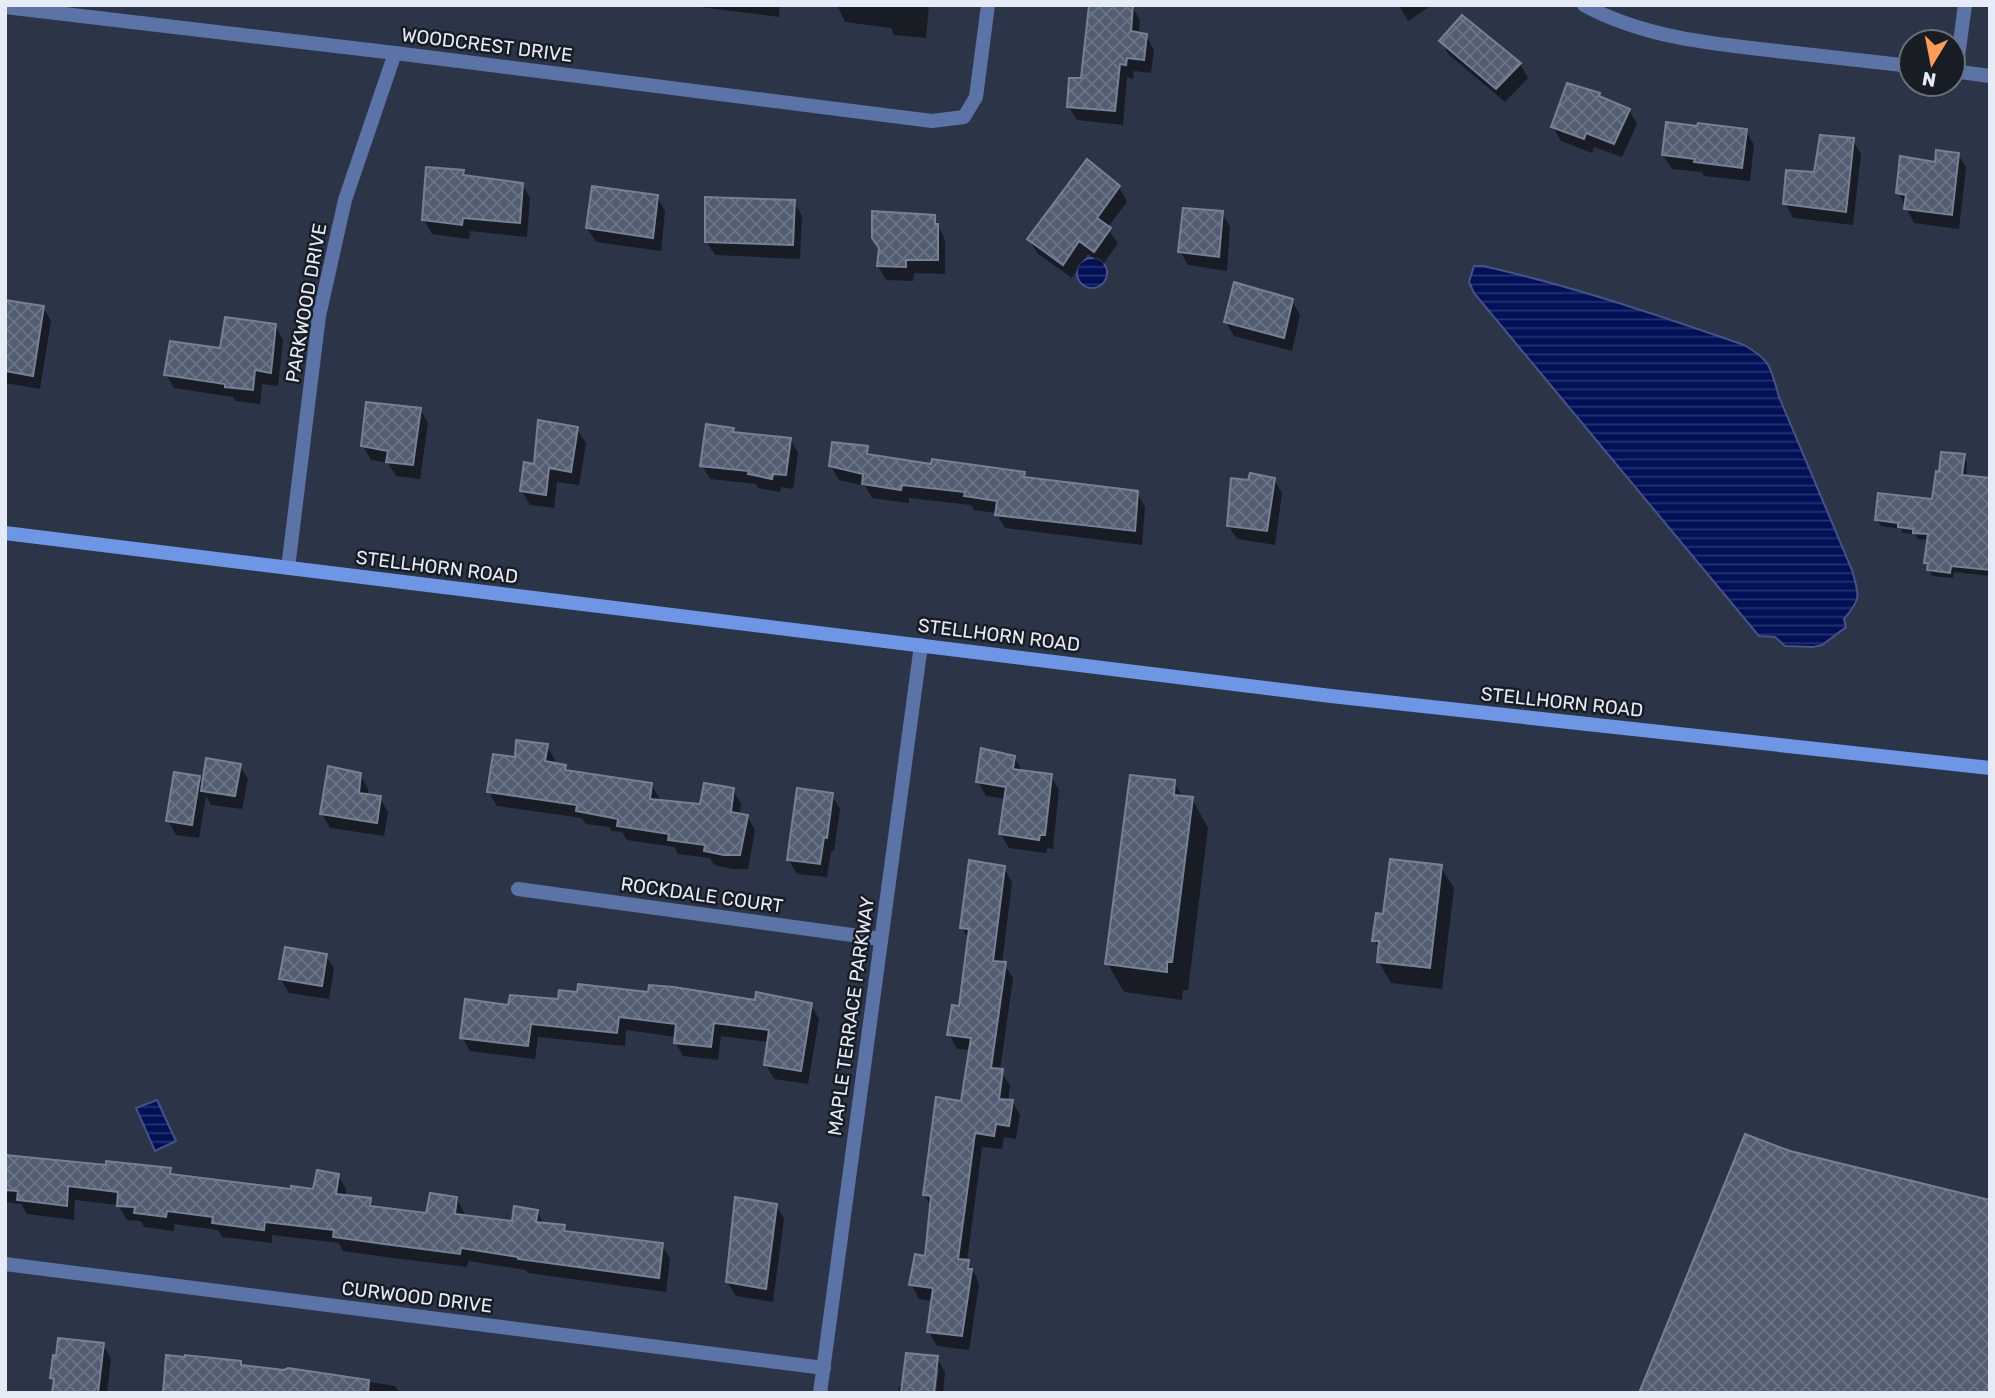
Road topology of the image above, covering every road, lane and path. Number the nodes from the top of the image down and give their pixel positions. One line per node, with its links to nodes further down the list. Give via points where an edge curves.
1 (988, 5): 6 (street, WOODCREST DRIVE, via 976,97 964,117 932,121)
2 (1584, 5): 7 (street, via 1662,34)
3 (1965, 5): 5 (street)
4 (5, 7): 6 (street, WOODCREST DRIVE)
5 (1961, 28)
6 (395, 53): 11 (street, PARKWOOD DRIVE, via 345,200 319,316)
7 (1897, 64)
8 (1967, 73): 9 (street)
9 (1990, 76)
10 (5, 533): 11 (main road, STELLHORN ROAD)
11 (288, 568): 12 (main road, STELLHORN ROAD)
12 (921, 645): 13 (main road, STELLHORN ROAD, via 1331,696); 15 (street, MAPLE TERRACE PARKWAY)
13 (1990, 768)
14 (518, 889): 15 (street, ROCKDALE COURT)
15 (881, 939): 17 (street, MAPLE TERRACE PARKWAY)
16 (5, 1264): 17 (street, CURWOOD DRIVE)
17 (824, 1368): 18 (street, MAPLE TERRACE PARKWAY)
18 (820, 1393)

